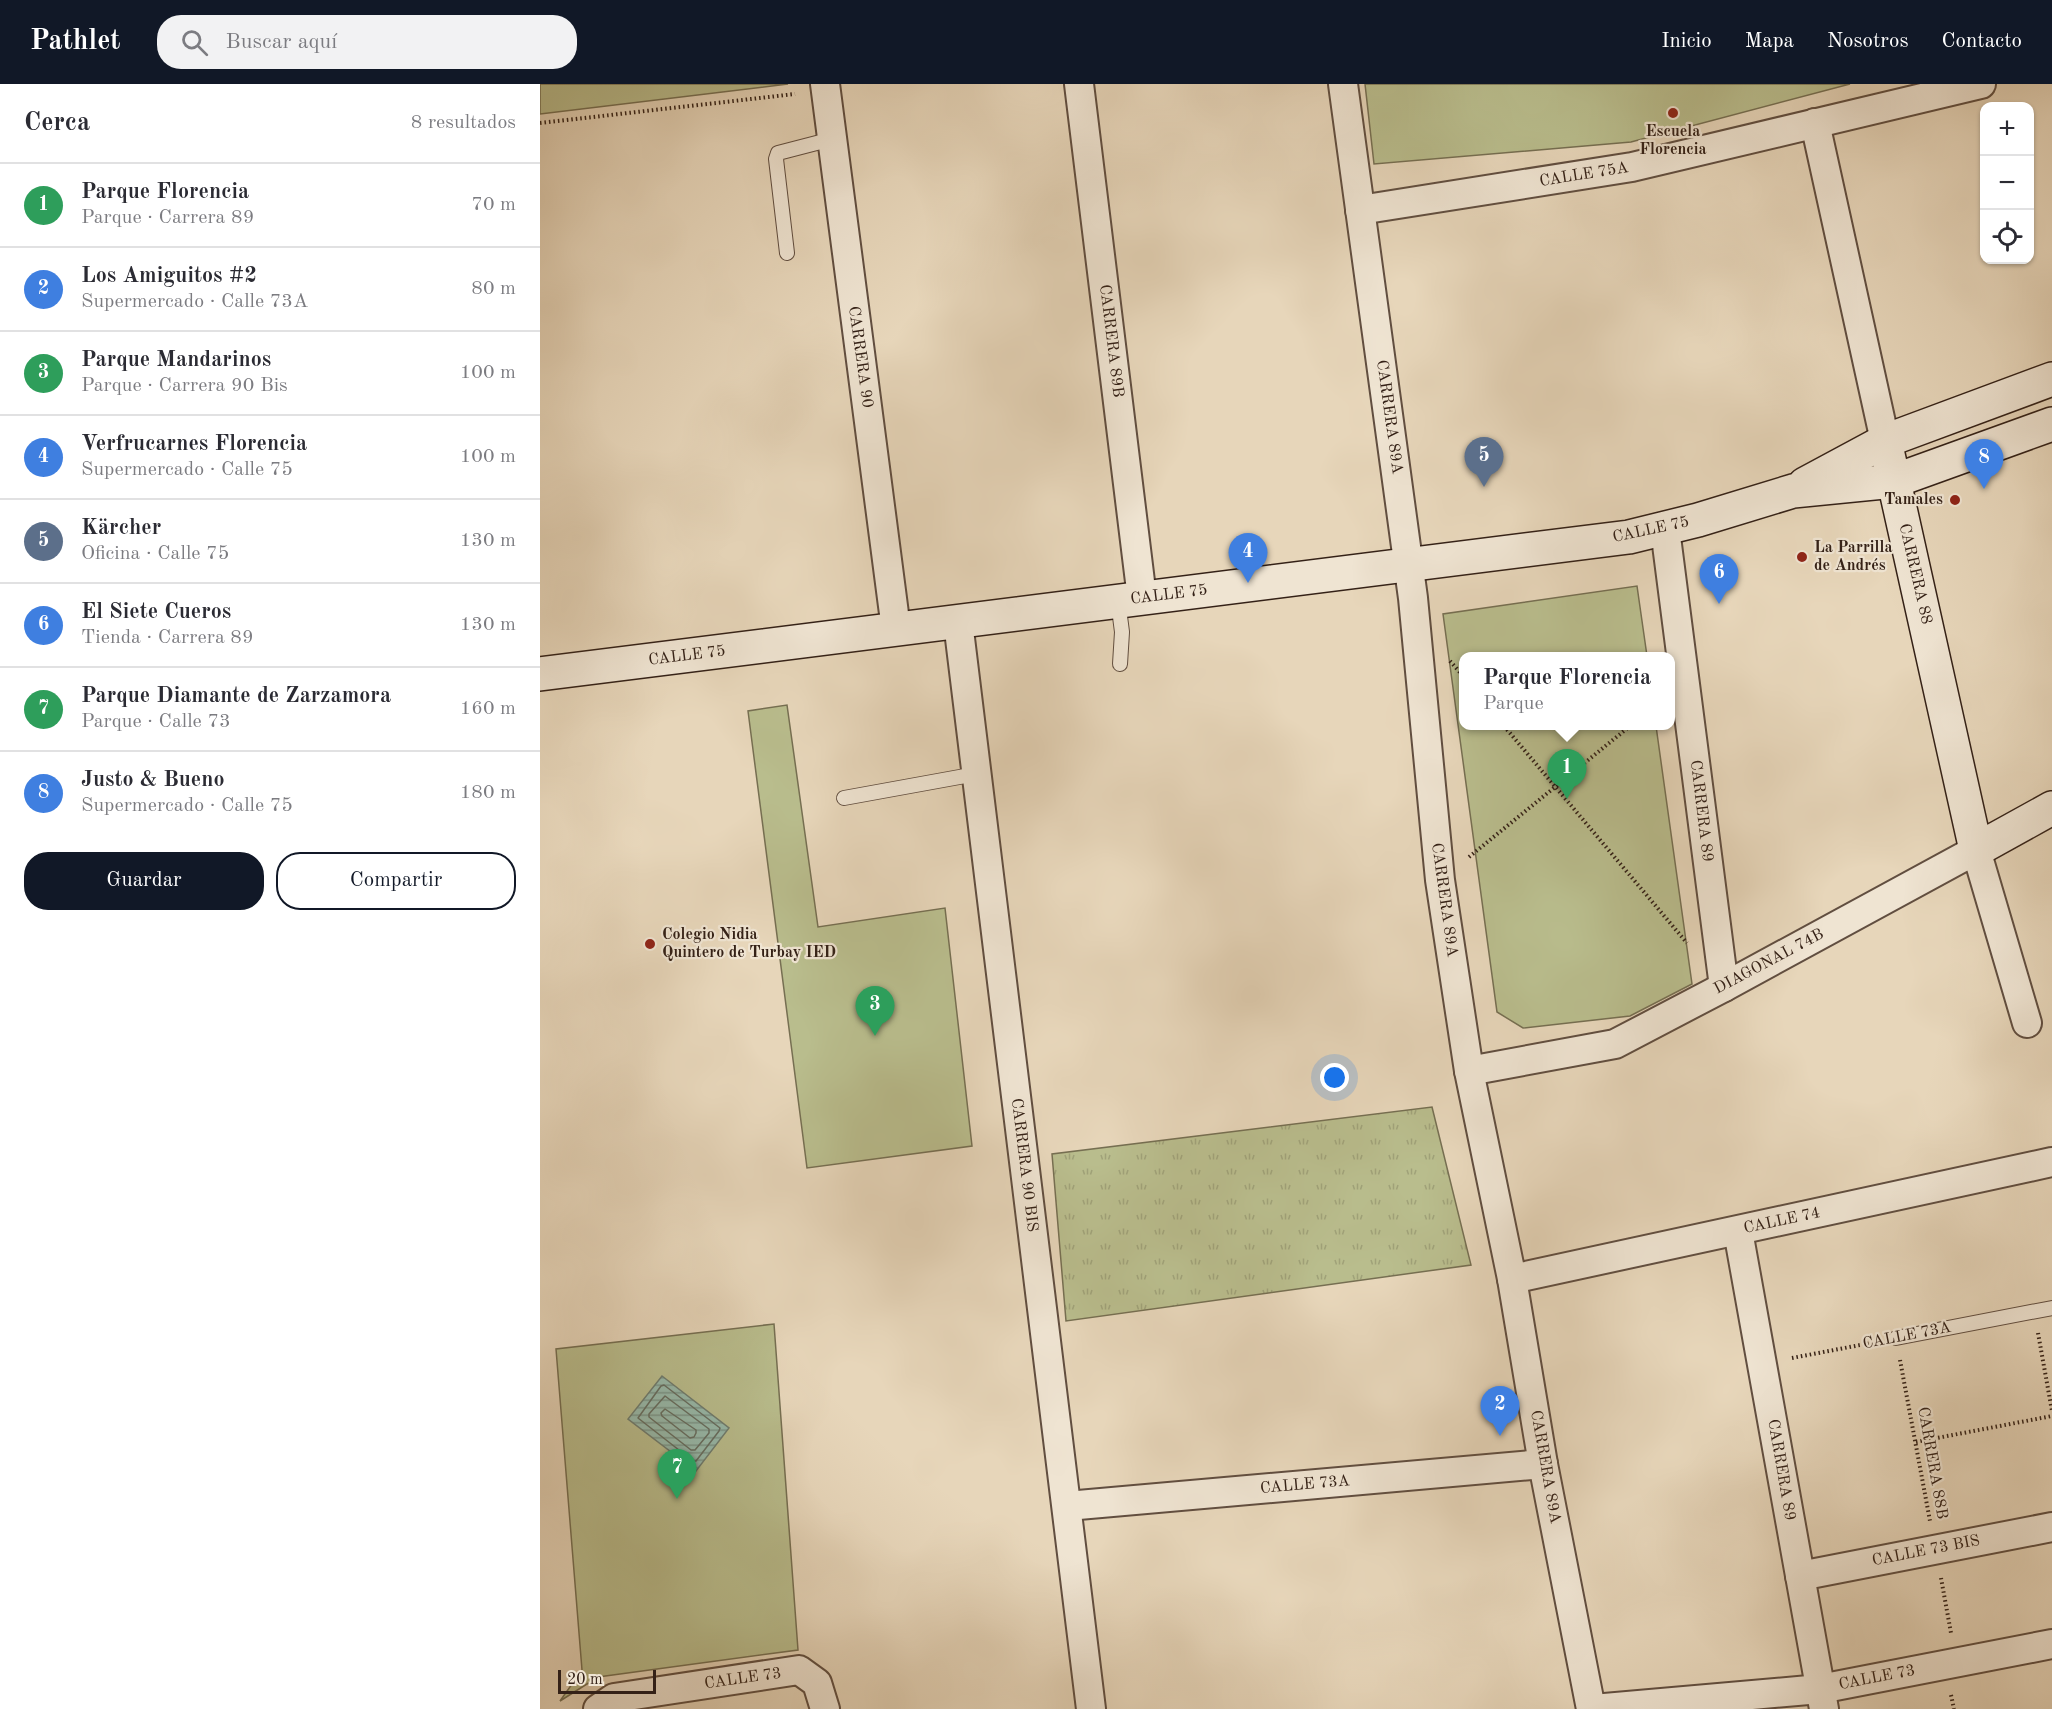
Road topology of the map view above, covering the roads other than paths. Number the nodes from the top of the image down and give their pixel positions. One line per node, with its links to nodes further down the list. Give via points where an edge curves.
1 (1079, 84): 16 (street, CARRERA 89B)
2 (1343, 84): 7 (street, CARRERA 89A)
3 (1981, 84): 5 (street, CALLE 75A)
4 (825, 87): 6 (street, CARRERA 90)
5 (1815, 123): 7 (street, CALLE 75A, via 1632,167); 11 (street, CARRERA 88)
6 (832, 139): 8 (lane, via 778,153); 18 (street, CARRERA 90)
7 (1360, 210): 15 (street, CARRERA 89A)
8 (787, 253)
9 (2052, 379): 11 (street, CALLE 75)
10 (2052, 424): 12 (street, CALLE 75)
11 (1885, 441): 12 (street, CARRERA 88); 13 (street, CALLE 75)
12 (1894, 481): 13 (street, CALLE 75); 24 (street, CARRERA 88)
13 (1793, 491): 14 (street, CALLE 75)
14 (1665, 529): 15 (street, CALLE 75); 25 (street, CARRERA 89)
15 (1408, 565): 16 (street, CALLE 75); 27 (street, CARRERA 89A, via 1440,880)
16 (1130, 600): 17 (street, CALLE 75); 19 (lane)
17 (958, 622): 18 (street, CALLE 75); 21 (street, CARRERA 90 BIS)
18 (896, 629): 20 (street, CALLE 75)
19 (1120, 664)
20 (540, 674)
21 (975, 774): 22 (lane); 34 (street, CARRERA 90 BIS)
22 (844, 798)
23 (2052, 808): 24 (street, DIAGONAL 74B)
24 (1976, 850): 25 (street, DIAGONAL 74B); 26 (street, CARRERA 88)
25 (1724, 987): 27 (street, DIAGONAL 74B, via 1615,1044)
26 (2027, 1023)
27 (1468, 1071): 30 (street, CARRERA 89A)
28 (2052, 1162): 29 (street, CALLE 74)
29 (1738, 1231): 30 (street, CALLE 74); 36 (street, CARRERA 89)
30 (1512, 1279): 33 (street, CARRERA 89A)
31 (2052, 1308): 32 (lane, CALLE 73A)
32 (1896, 1338)
33 (1544, 1464): 34 (street, CALLE 73A); 42 (street, CARRERA 89A)
34 (1067, 1506): 41 (street, CARRERA 90 BIS)
35 (2052, 1527): 36 (street, CALLE 73 BIS)
36 (1800, 1576): 39 (street, CARRERA 89)
37 (2052, 1644): 39 (street, CALLE 73, via 1956,1663)
38 (821, 1696): 40 (street, CALLE 73, via 799,1670 614,1698)
39 (1822, 1699): 42 (street, CALLE 73)
40 (598, 1709)
41 (1091, 1709)
42 (1592, 1709)

